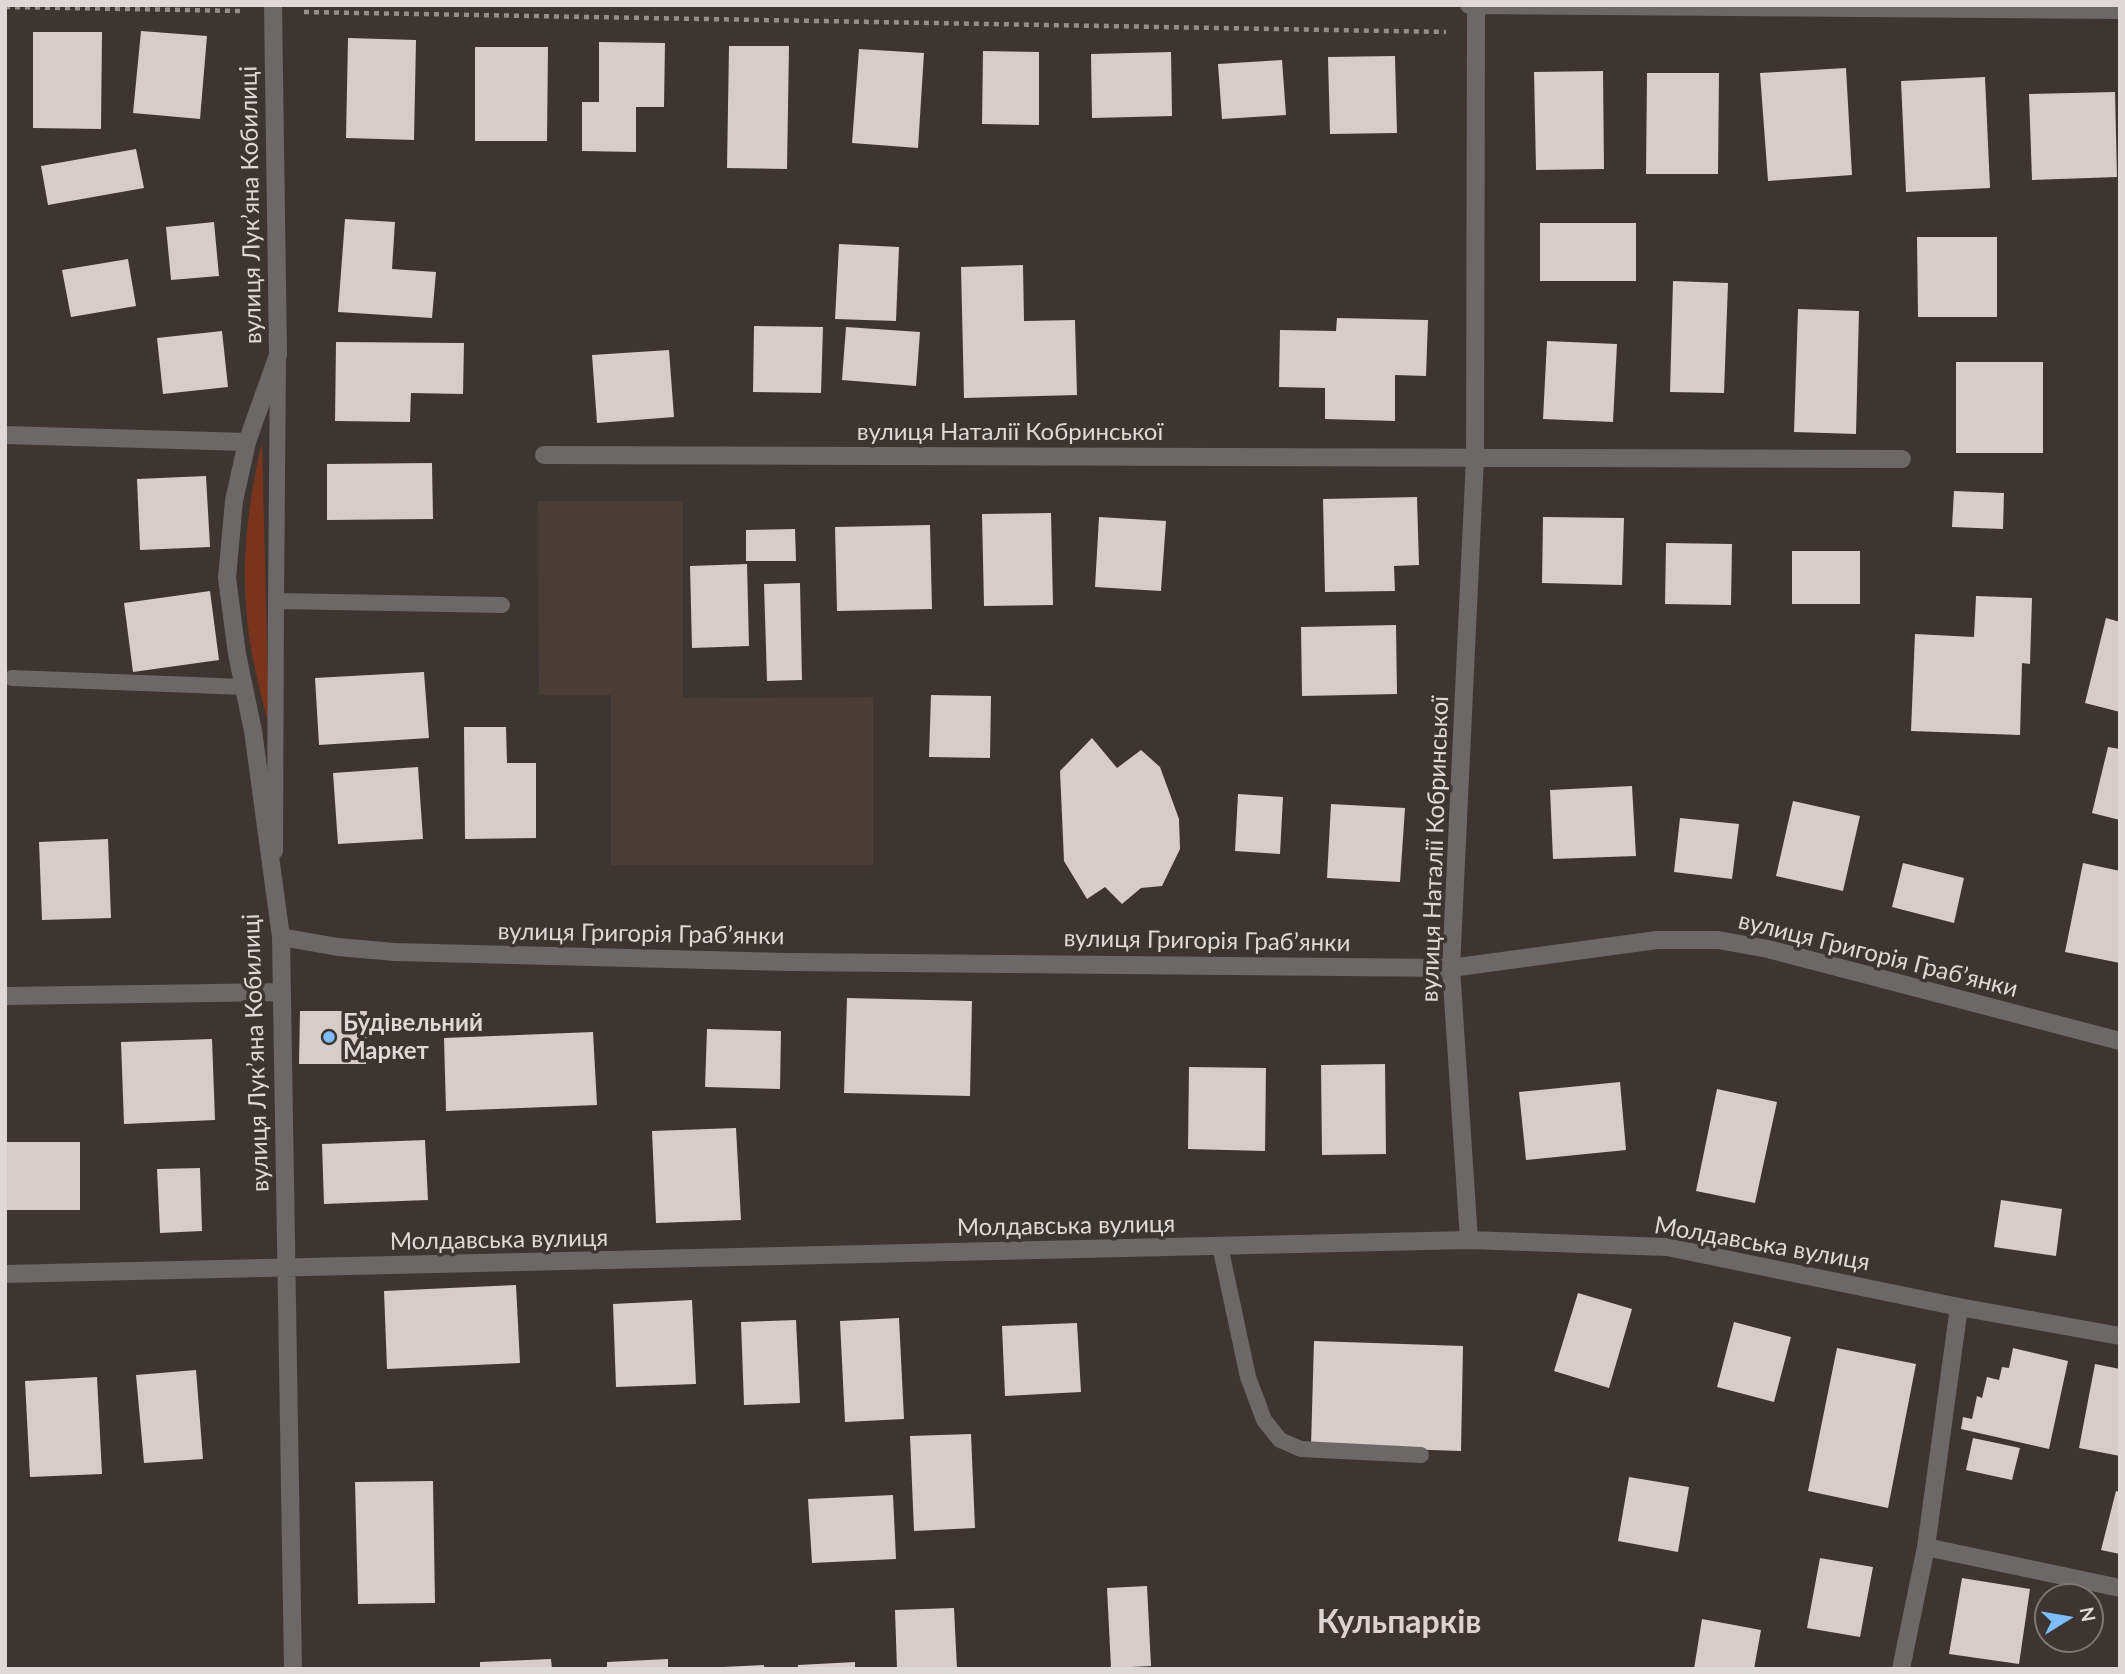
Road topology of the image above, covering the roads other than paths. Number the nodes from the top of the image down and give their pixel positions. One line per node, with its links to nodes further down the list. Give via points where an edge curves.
1 (1469, 5): 2 (street)
2 (1476, 5): 4 (street); 9 (street, вулиця Наталії Кобринської)
3 (273, 9): 5 (street, вулиця Лукʼяна Кобилиці)
4 (2120, 10)
5 (278, 355): 7 (street, вулиця Лукʼяна Кобилиці); 11 (lane)
6 (5, 435): 7 (street)
7 (247, 442): 14 (street, вулиця Лукʼяна Кобилиці, via 234,501 227,578)
8 (544, 455): 9 (street, вулиця Наталії Кобринської)
9 (1475, 458): 10 (street, вулиця Наталії Кобринської); 17 (street, вулиця Наталії Кобринської)
10 (1902, 459)
11 (276, 601): 12 (lane); 15 (lane)
12 (502, 605)
13 (12, 678): 14 (lane)
14 (244, 687): 15 (street, вулиця Лукʼяна Кобилиці)
15 (275, 890): 16 (street, вулиця Лукʼяна Кобилиці)
16 (281, 937): 17 (street, вулиця Григорія Грабʼянки, via 395,952 786,962); 18 (street, вулиця Лукʼяна Кобилиці)
17 (1451, 968): 20 (street, вулиця Григорія Грабʼянки, via 1657,940 1718,940); 21 (street, вулиця Наталії Кобринської)
18 (282, 992): 19 (street); 23 (street, вулиця Лукʼяна Кобилиці)
19 (5, 996)
20 (2120, 1041)
21 (1469, 1240): 22 (street, Молдавська вулиця); 25 (street, Молдавська вулиця, via 1667,1247)
22 (1220, 1247): 23 (street, Молдавська вулиця); 27 (lane, via 1248,1377 1264,1420 1280,1440 1301,1449)
23 (285, 1270): 24 (street, Молдавська вулиця); 30 (street, вулиця Лукʼяна Кобилиці)
24 (5, 1274)
25 (1959, 1307): 26 (street, Молдавська вулиця); 28 (street)
26 (2120, 1336)
27 (1421, 1455)
28 (1926, 1547): 29 (street); 31 (street)
29 (2120, 1588)
30 (293, 1669)
31 (1901, 1669)

